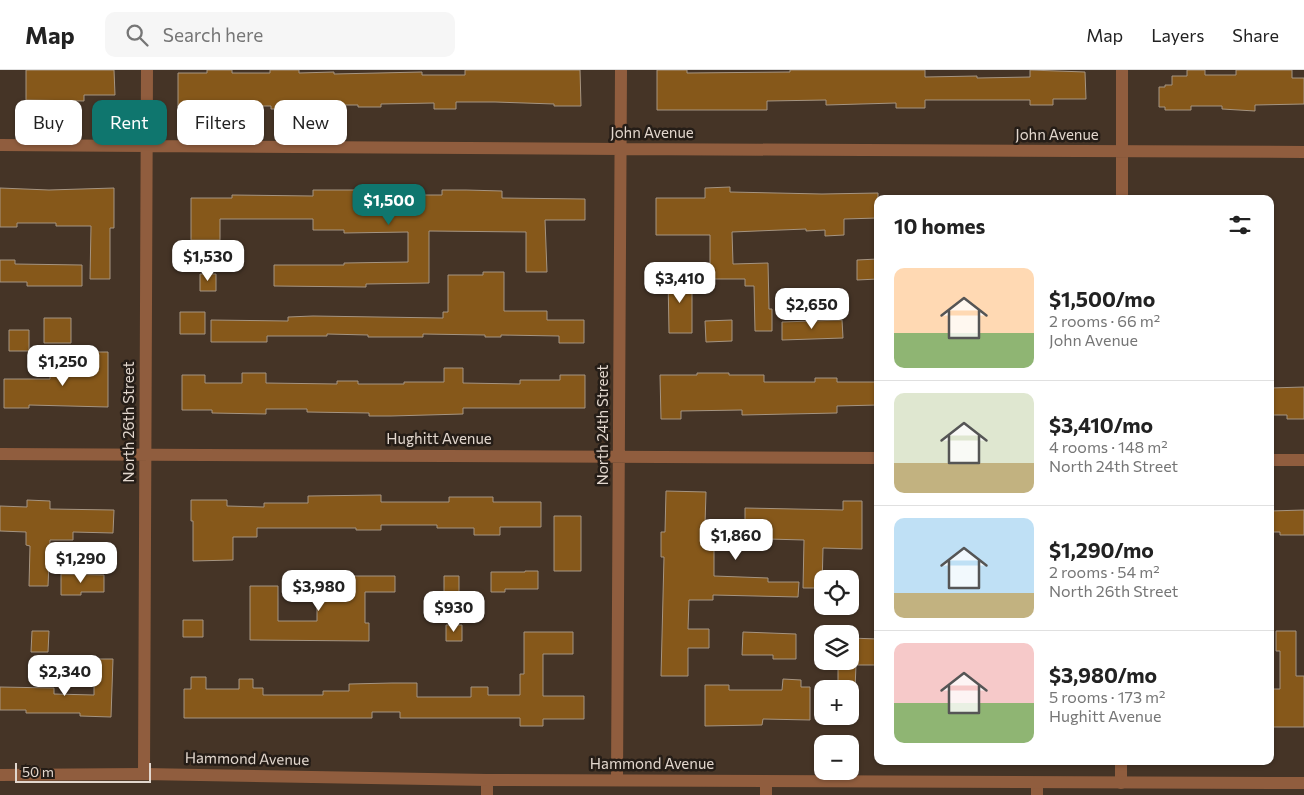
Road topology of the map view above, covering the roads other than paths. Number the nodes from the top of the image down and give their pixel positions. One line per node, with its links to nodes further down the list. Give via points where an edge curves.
1 (147, 70): 5 (street, North 26th Street)
2 (621, 70): 6 (street, North 24th Street)
3 (1122, 70): 7 (street)
4 (0, 145): 5 (street, John Avenue)
5 (147, 146): 6 (street, John Avenue); 10 (street, North 26th Street)
6 (621, 150): 7 (street, John Avenue); 12 (street, North 24th Street)
7 (1122, 151): 8 (street, John Avenue); 9 (street)
8 (1304, 152)
9 (1122, 195)
10 (146, 453): 11 (street, Hughitt Avenue); 12 (street, Hughitt Avenue); 17 (street, North 26th Street)
11 (0, 454)
12 (619, 457): 13 (street, Hughitt Avenue); 20 (street, North 24th Street)
13 (874, 458)
14 (1274, 460): 15 (street)
15 (1304, 460)
16 (1121, 765): 22 (street)
17 (144, 774): 18 (street, Hammond Avenue); 19 (street, Hammond Avenue)
18 (0, 775)
19 (487, 780): 20 (street, Hammond Avenue); 25 (street)
20 (617, 780): 21 (street, Hammond Avenue)
21 (766, 781): 24 (street, Hammond Avenue); 26 (street)
22 (1121, 783): 23 (street, Hammond Avenue); 24 (street, Hammond Avenue)
23 (1304, 784)
24 (1037, 789)
25 (487, 795)
26 (766, 795)

